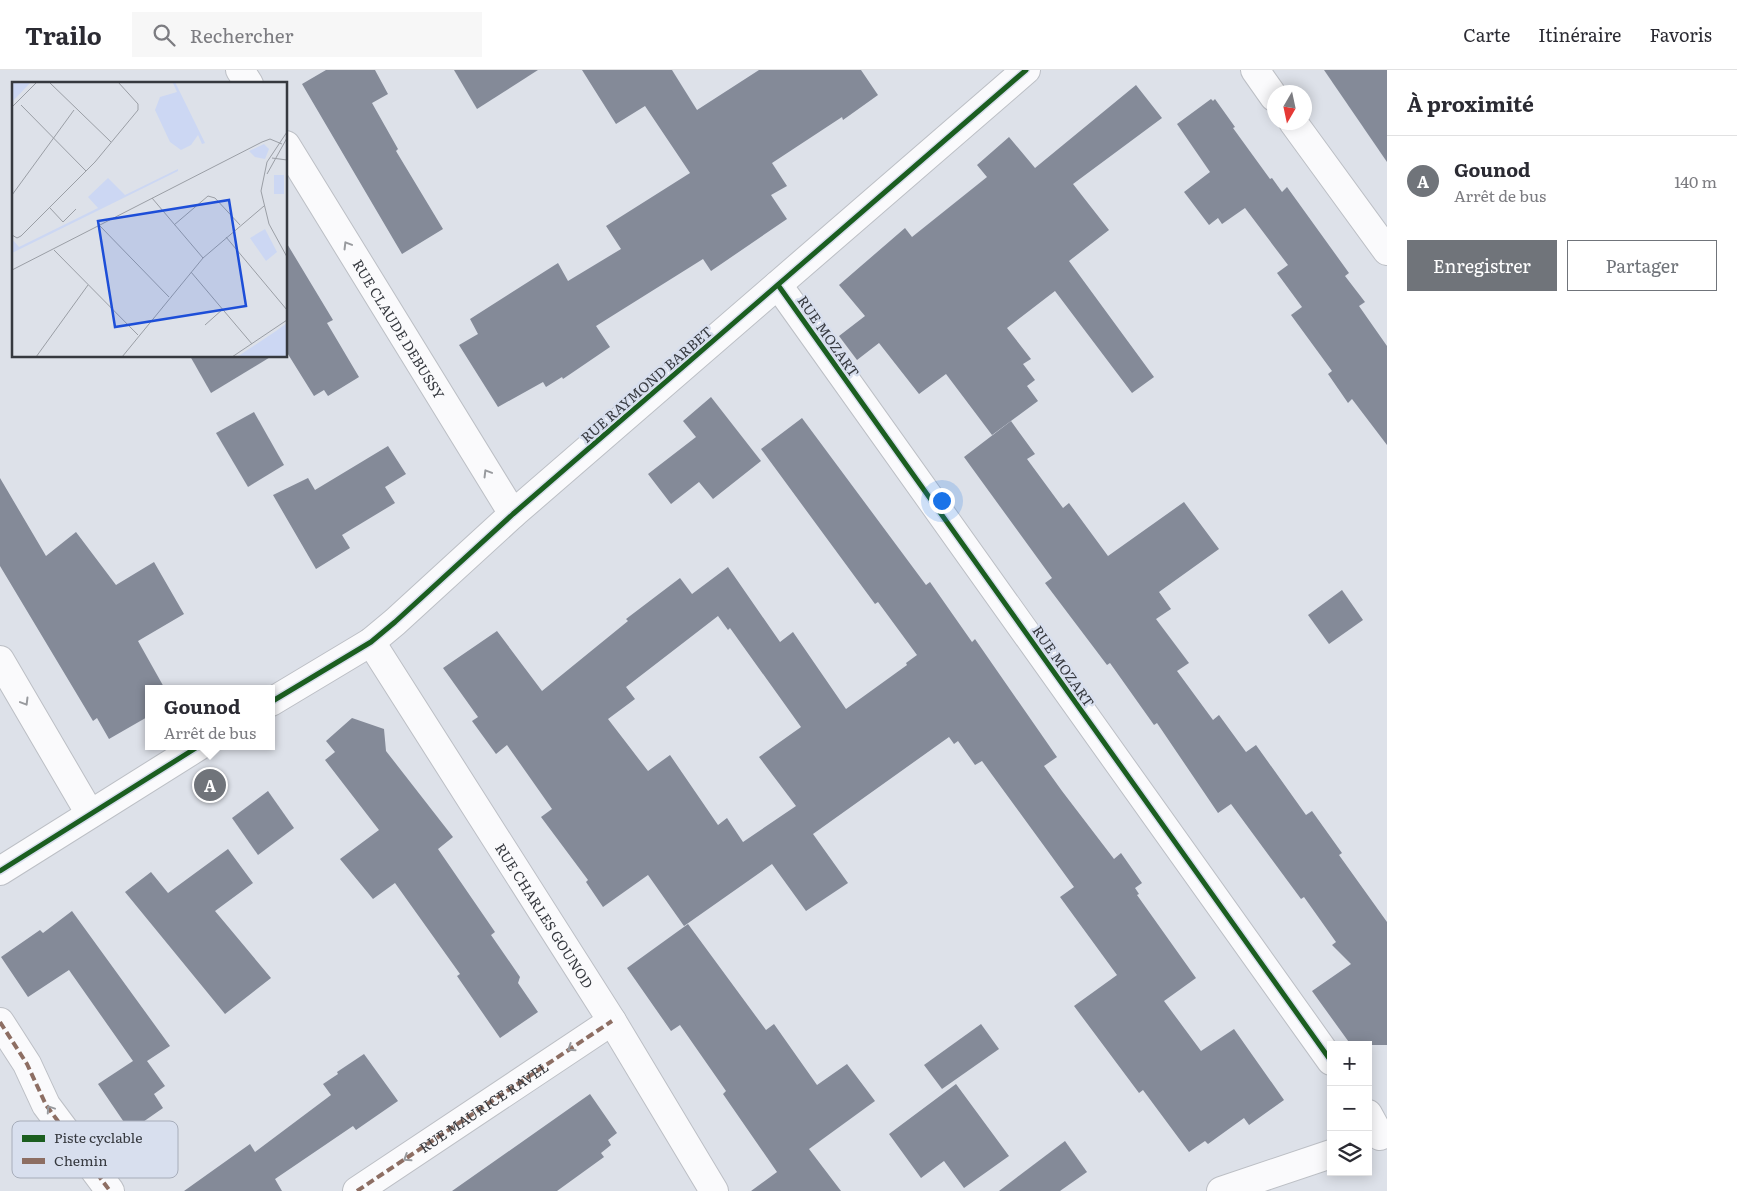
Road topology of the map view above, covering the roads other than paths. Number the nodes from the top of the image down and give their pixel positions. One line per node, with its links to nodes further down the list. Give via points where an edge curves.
1 (1026, 70): 7 (street, RUE RAYMOND BARBET)
2 (1255, 70): 3 (street)
3 (1267, 87)
4 (1299, 130): 6 (street)
5 (288, 148): 8 (street, RUE CLAUDE DEBUSSY, one-way to 5)
6 (1387, 251)
7 (778, 285): 8 (street, RUE RAYMOND BARBET); 17 (street, RUE MOZART)
8 (513, 514): 9 (street, RUE RAYMOND BARBET)
9 (371, 642): 11 (street, RUE RAYMOND BARBET); 15 (street, RUE CHARLES GOUNOD)
10 (0, 660): 13 (street, one-way to 13)
11 (275, 700)
12 (193, 750): 13 (street)
13 (90, 814): 14 (street)
14 (0, 871)
15 (612, 1021): 22 (street, RUE MAURICE RAVEL, one-way to 22); 23 (street, RUE CHARLES GOUNOD)
16 (0, 1022): 18 (street, one-way to 16)
17 (1327, 1055)
18 (58, 1121)
19 (1327, 1155): 24 (street)
20 (100, 1178): 21 (street, one-way to 20)
21 (110, 1191)
22 (357, 1191)
23 (714, 1191)
24 (1221, 1191)

